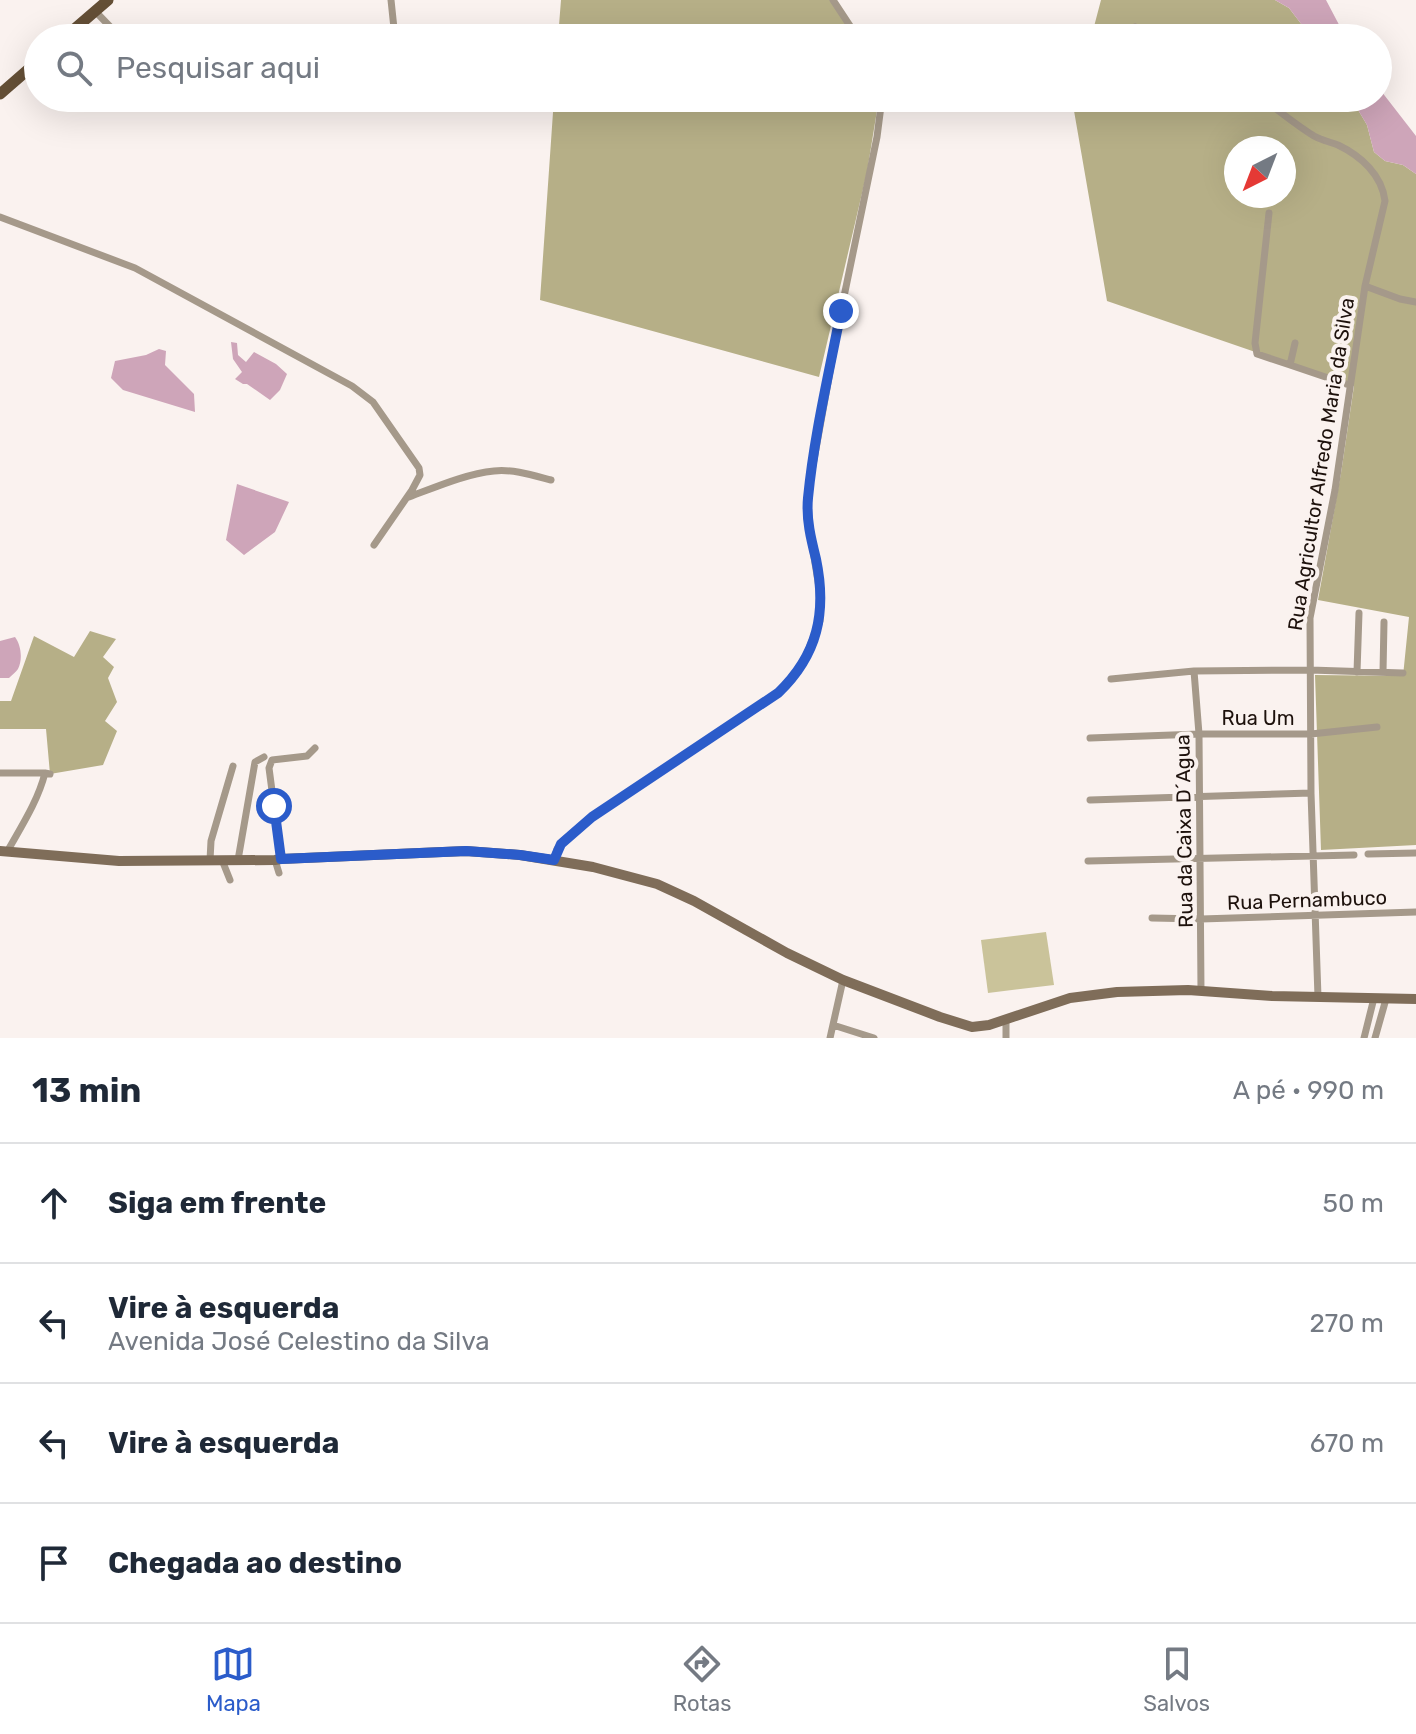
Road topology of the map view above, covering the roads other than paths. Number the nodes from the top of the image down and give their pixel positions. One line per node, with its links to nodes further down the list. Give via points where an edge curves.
1 (108, 0): 4 (main road)
2 (391, 0): 7 (street)
3 (833, 0): 8 (street)
4 (95, 11): 5 (main road); 6 (street)
5 (80, 24)
6 (108, 24)
7 (394, 24)
8 (849, 24)
9 (24, 73): 10 (main road)
10 (0, 94)
11 (880, 112): 51 (street, via 809,487 809,526 821,600 820,621 803,663 766,702 592,817 561,844)
12 (1281, 112): 15 (street, Rua Agricultor Alfredo Maria da Silva, via 1315,137 1352,153 1384,190)
13 (1269, 213): 18 (street, via 1255,343 1257,354)
14 (0, 217): 21 (street, via 135,268 358,389 419,468 420,478)
15 (1365, 286): 16 (street); 19 (street, Rua Agricultor Alfredo Maria da Silva)
16 (1416, 302)
17 (1295, 343): 18 (street)
18 (1290, 365): 19 (street)
19 (1349, 385): 25 (street, Rua Agricultor Alfredo Maria da Silva, via 1310,618)
20 (551, 480): 21 (street, via 495,471)
21 (406, 497): 22 (street)
22 (374, 545)
23 (1359, 613): 27 (street)
24 (1384, 622): 28 (street)
25 (1310, 670): 26 (street); 27 (street); 33 (street, Rua Agricultor Alfredo Maria da Silva)
26 (1194, 671): 30 (street); 32 (street, Rua da Caixa D´Agua)
27 (1357, 672): 28 (street)
28 (1383, 672): 29 (street)
29 (1403, 673)
30 (1111, 679)
31 (1377, 727): 33 (street, Rua Um)
32 (1199, 734): 33 (street, Rua Um); 34 (street, Rua Um); 40 (street, Rua da Caixa D´Agua)
33 (1311, 734): 39 (street, Rua Agricultor Alfredo Maria da Silva)
34 (1090, 738)
35 (315, 748): 50 (street, via 307,756 272,760 269,768)
36 (264, 757): 49 (street, via 255,762)
37 (233, 766): 48 (street, via 211,841)
38 (0, 773): 42 (street, via 48,774)
39 (1311, 793): 40 (street); 46 (street, Rua Agricultor Alfredo Maria da Silva)
40 (1199, 797): 41 (street); 47 (street, Rua da Caixa D´Agua)
41 (1090, 800)
42 (3, 852): 48 (street, via 119,861)
43 (1416, 853): 44 (street)
44 (1368, 854)
45 (1354, 855): 46 (street)
46 (1313, 856): 47 (street); 56 (street, Rua Agricultor Alfredo Maria da Silva)
47 (1200, 858): 52 (street); 58 (street, Rua da Caixa D´Agua)
48 (216, 860): 49 (street); 54 (street)
49 (238, 860): 50 (street)
50 (278, 860): 51 (street, via 466,851); 53 (street)
51 (554, 860): 59 (street, via 657,884)
52 (1088, 861)
53 (279, 873)
54 (230, 880)
55 (1416, 912): 56 (street, Rua Pernambuco)
56 (1316, 916): 58 (street, Rua Pernambuco); 61 (street, Rua Agricultor Alfredo Maria da Silva)
57 (1152, 918): 58 (street, Rua Pernambuco)
58 (1201, 919): 60 (street, Rua da Caixa D´Agua)
59 (843, 980): 65 (street); 66 (street)
60 (1201, 990): 61 (street); 64 (street, via 1097,994)
61 (1318, 997): 62 (street)
62 (1380, 999): 63 (street); 70 (street); 71 (street)
63 (1416, 999)
64 (1006, 1019): 66 (street); 69 (street)
65 (833, 1025): 67 (street); 68 (street)
66 (970, 1032)
67 (830, 1038)
68 (874, 1038)
69 (1006, 1038)
70 (1364, 1038)
71 (1375, 1038)

